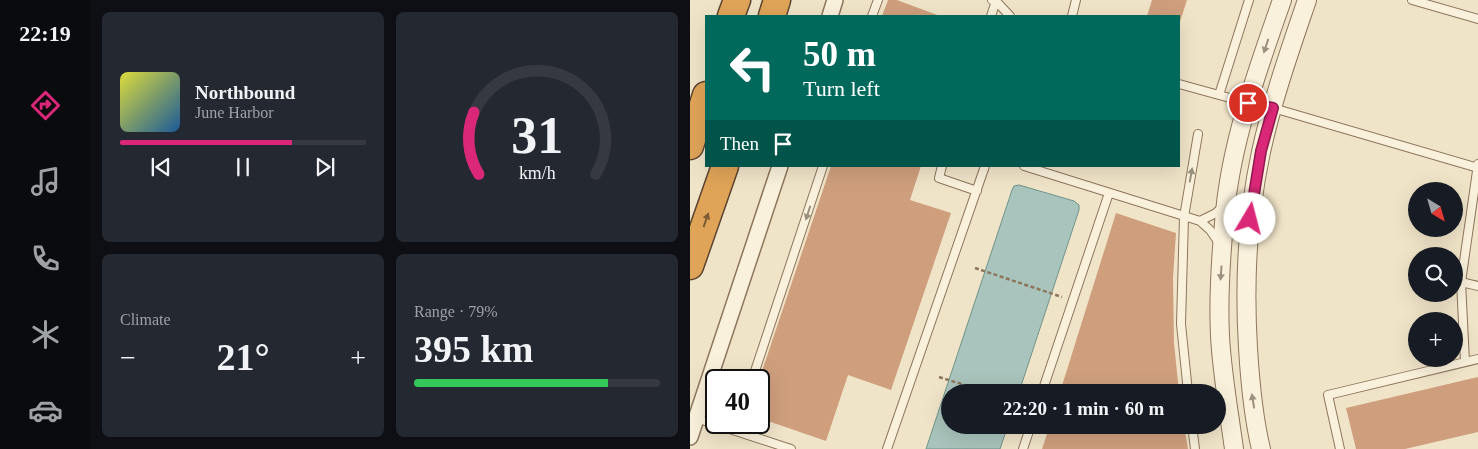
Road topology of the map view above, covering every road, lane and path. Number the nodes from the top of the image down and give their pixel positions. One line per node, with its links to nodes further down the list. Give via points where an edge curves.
1 (737, 0): 11 (highway)
2 (777, 0): 12 (highway)
3 (835, 0): 13 (street)
4 (878, 0): 14 (lane)
5 (1076, 0): 17 (lane)
6 (1249, 0): 20 (lane)
7 (1282, 0): 22 (street, one-way to 22)
8 (1307, 0): 23 (street)
9 (1412, 0): 18 (lane)
10 (994, 1): 15 (lane); 16 (lane)
11 (732, 15)
12 (772, 15)
13 (830, 15)
14 (872, 15)
15 (991, 15)
16 (1009, 15)
17 (1072, 15)
18 (1478, 19)
19 (1180, 84): 20 (lane)
20 (1219, 96): 22 (lane)
21 (705, 98): 25 (highway)
22 (1248, 103): 23 (lane); 35 (street)
23 (1273, 108): 32 (lane); 64 (street, one-way to 23, via 1250,379 1246,321 1247,254 1261,151)
24 (1198, 134): 36 (lane, one-way to 24)
25 (690, 146)
26 (725, 167): 39 (highway, one-way to 26)
27 (780, 167): 53 (street)
28 (823, 167): 48 (lane, one-way to 48)
29 (942, 167): 33 (lane, via 938,178)
30 (985, 167): 33 (lane)
31 (1027, 167): 34 (lane)
32 (1478, 167): 41 (lane)
33 (977, 191): 60 (lane)
34 (1109, 193): 36 (lane); 51 (lane)
35 (1226, 203): 37 (lane); 38 (street)
36 (1184, 217): 37 (lane); 52 (lane, via 1181,324)
37 (1200, 222): 38 (lane, via 1216,236)
38 (1222, 251): 63 (street, one-way to 63, via 1220,337)
39 (690, 266)
40 (975, 268): 44 (path)
41 (1463, 268)
42 (1463, 282): 43 (lane)
43 (1478, 286)
44 (1062, 296)
45 (1462, 302): 47 (lane)
46 (1478, 359): 47 (lane)
47 (1465, 362): 65 (lane, via 1328,394)
48 (756, 369)
49 (939, 376): 50 (path)
50 (963, 384)
51 (1045, 384)
52 (1187, 384)
53 (696, 418): 54 (lane); 58 (street)
54 (705, 420)
55 (756, 434): 59 (lane)
56 (1028, 434): 61 (lane)
57 (1193, 434): 62 (lane)
58 (690, 437)
59 (791, 449)
60 (887, 449)
61 (1022, 449)
62 (1195, 449)
63 (1234, 449)
64 (1261, 449)
65 (1340, 449)

